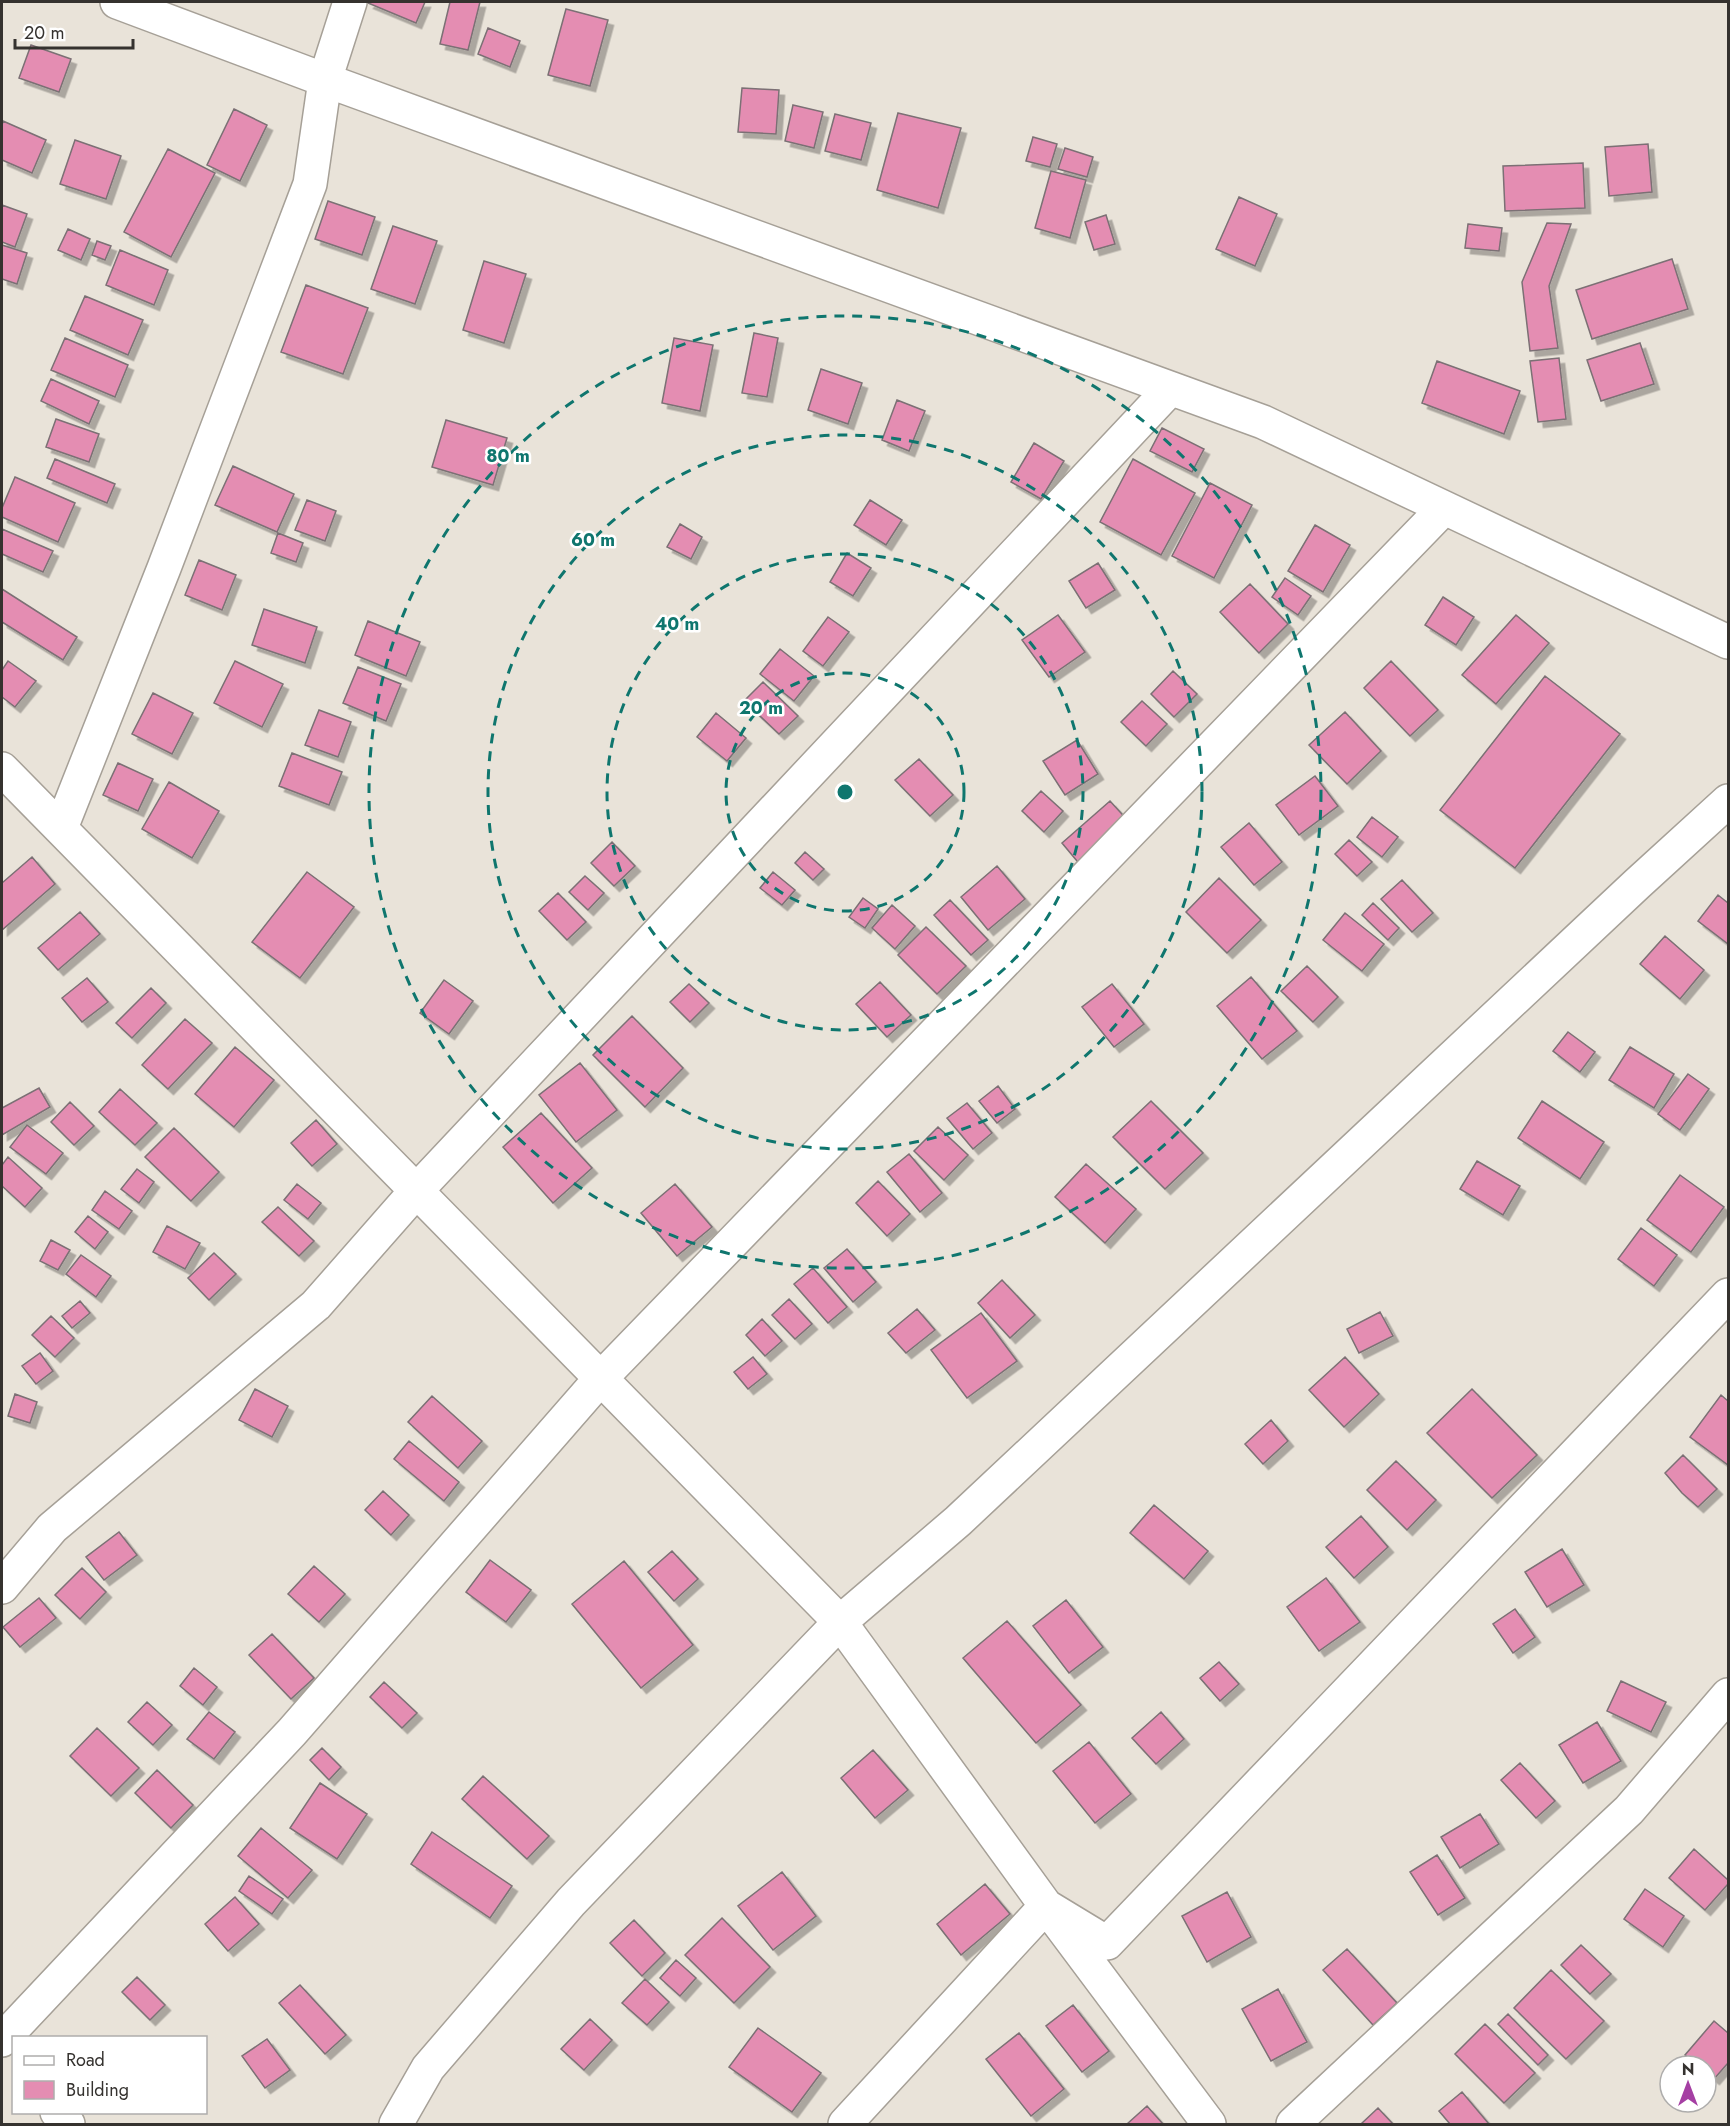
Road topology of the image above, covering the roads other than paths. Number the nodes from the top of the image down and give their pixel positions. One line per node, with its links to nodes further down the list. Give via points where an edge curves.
1 (117, 2): 3 (street)
2 (350, 2): 3 (street)
3 (325, 80): 4 (street); 9 (street, via 310,184)
4 (1170, 389): 5 (street, via 1263,422); 10 (street)
5 (1444, 508): 6 (street); 12 (street)
6 (1728, 642)
7 (2, 769): 9 (street)
8 (1728, 801): 14 (street, via 958,1521)
9 (61, 828): 10 (street)
10 (417, 1190): 12 (street); 13 (street, via 316,1305 52,1528)
11 (1728, 1295): 16 (street, via 1107,1943)
12 (601, 1378): 14 (street); 17 (street, via 292,1731)
13 (2, 1587)
14 (840, 1622): 16 (street); 18 (street, via 571,1902 428,2068)
15 (1728, 1695): 21 (street, via 1629,1810)
16 (1046, 1906): 19 (street); 20 (street)
17 (2, 2040)
18 (396, 2124)
19 (844, 2124)
20 (1209, 2124)
21 (1293, 2124)

